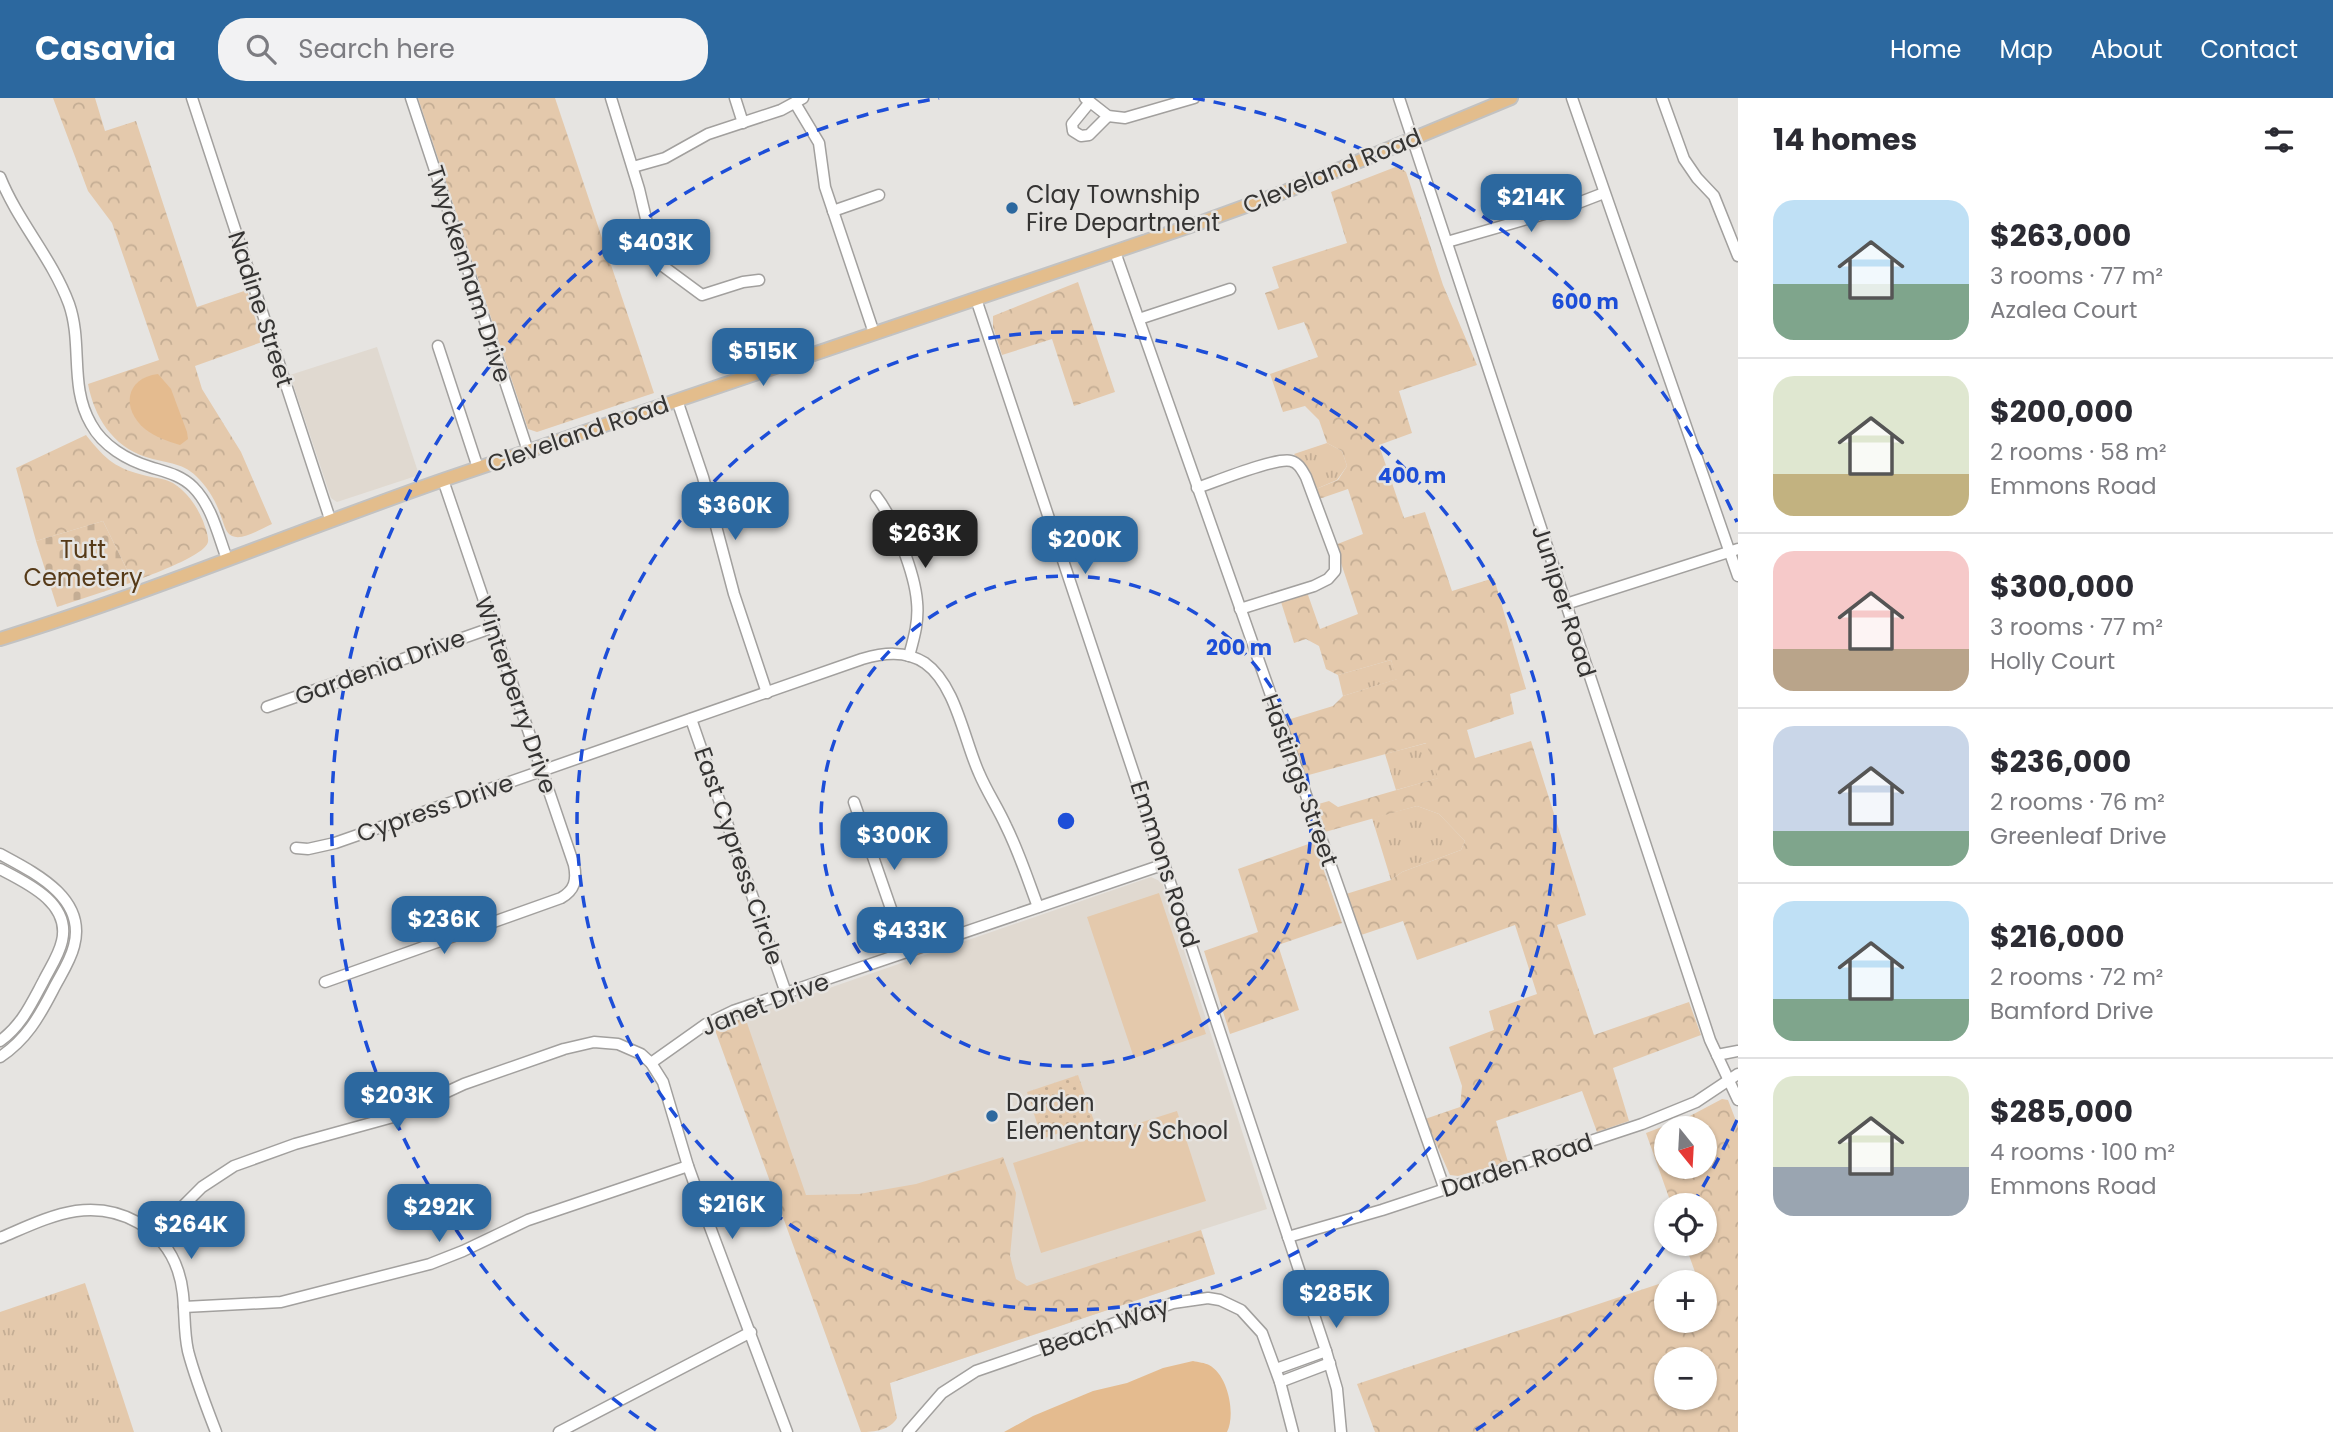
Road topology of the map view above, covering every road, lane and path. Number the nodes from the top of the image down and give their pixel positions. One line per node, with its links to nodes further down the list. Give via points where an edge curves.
1 (192, 98): 35 (street, Nadine Street)
2 (411, 98): 30 (street, Twyckenham Drive)
3 (611, 98): 15 (street)
4 (735, 98): 13 (street)
5 (1194, 98): 12 (street, via 1125,118)
6 (1399, 98): 14 (street, Juniper Road)
7 (1511, 98): 14 (main road, Cleveland Road)
8 (1572, 98): 17 (street)
9 (1662, 98): 22 (street, via 1684,159 1714,195)
10 (1088, 100): 12 (street); 12 (street, via 1073,121 1076,135 1089,135)
11 (799, 101): 13 (street); 19 (street, via 819,143)
12 (1108, 116)
13 (743, 123): 15 (street, via 708,134 665,158)
14 (1413, 139): 20 (street, Juniper Road); 21 (main road, Cleveland Road, via 1287,191)
15 (633, 167): 23 (street, via 656,261 702,295)
16 (0, 177): 37 (street, via 69,306 77,340 77,380 91,424 122,454 181,477 192,486 209,510)
17 (1604, 193): 20 (street); 36 (street)
18 (879, 195): 19 (street)
19 (833, 211): 27 (street)
20 (1447, 242): 39 (street, Juniper Road)
21 (1115, 252): 25 (main road, Cleveland Road); 26 (street, Hastings Street)
22 (1738, 256)
23 (759, 280)
24 (1230, 289): 26 (street)
25 (976, 299): 27 (main road, Cleveland Road); 51 (street, Emmons Road)
26 (1139, 318): 33 (street, Hastings Street)
27 (874, 333): 29 (main road, Cleveland Road)
28 (438, 346): 31 (street)
29 (677, 400): 30 (main road, Cleveland Road); 44 (street)
30 (527, 451): 31 (main road, Cleveland Road)
31 (478, 468): 32 (main road, Cleveland Road)
32 (443, 480): 35 (main road, Cleveland Road); 41 (street, Winterberry Drive)
33 (1197, 488): 40 (street, Hastings Street); 40 (street, via 1292,461 1303,471 1335,555 1337,567 1332,575 1314,586)
34 (876, 496): 43 (street, via 889,514 916,591 918,618)
35 (330, 519): 37 (main road, Cleveland Road)
36 (1734, 550): 38 (street); 39 (street)
37 (227, 559): 42 (main road, Cleveland Road)
38 (1738, 576)
39 (1566, 604): 59 (street, Juniper Road)
40 (1240, 609): 66 (street, Hastings Street)
41 (494, 626): 45 (street, Gardenia Drive); 47 (street, Winterberry Drive)
42 (0, 639)
43 (909, 656): 44 (street, Cypress Drive, via 878,655); 53 (street, via 931,668 950,695)
44 (767, 693): 46 (street, Cypress Drive)
45 (267, 707)
46 (691, 719): 47 (street, Cypress Drive); 56 (street, East Cypress Circle)
47 (541, 770): 49 (street, Cypress Drive, via 335,843); 55 (street, Winterberry Drive, via 576,874 568,894)
48 (854, 802): 54 (street)
49 (296, 848)
50 (0, 854): 60 (street, via 62,895 74,915 76,935 70,957 38,1020)
51 (1165, 864): 53 (street, Janet Drive); 68 (street, Emmons Road)
52 (0, 869): 57 (street, via 51,902 63,930 58,953 24,1018)
53 (1038, 907): 54 (street, Janet Drive)
54 (905, 952): 56 (street, Janet Drive)
55 (326, 982)
56 (786, 993): 61 (street, Janet Drive, via 706,1024)
57 (0, 1041)
58 (1738, 1051): 59 (street)
59 (1717, 1055): 63 (street, Juniper Road)
60 (0, 1057)
61 (651, 1063): 65 (street, via 663,1082); 67 (street, via 630,1048 594,1042 499,1071 393,1117 234,1166 202,1187)
62 (1738, 1074): 63 (street, Darden Road)
63 (1729, 1080): 64 (street, Juniper Road); 66 (street, Darden Road, via 1676,1111)
64 (1738, 1100)
65 (688, 1166): 70 (street, via 528,1220 430,1264 281,1302); 71 (street)
66 (1445, 1190): 68 (street, Darden Road)
67 (155, 1234): 69 (street, via 131,1218 90,1210 61,1215); 70 (street, via 178,1270)
68 (1287, 1237): 72 (street, Emmons Road)
69 (0, 1238)
70 (184, 1307): 76 (street, via 189,1352)
71 (751, 1332): 77 (street); 78 (street)
72 (1326, 1351): 73 (street, Emmons Road); 74 (street)
73 (1330, 1363): 75 (street); 81 (street, Emmons Road)
74 (1276, 1369): 75 (street, Beach Way); 79 (street, Beach Way, via 1262,1333 1241,1310 1220,1300 1187,1300 976,1371 942,1394)
75 (1280, 1382): 80 (street, Beach Way)
76 (216, 1432)
77 (559, 1432)
78 (787, 1432)
79 (908, 1432)
80 (1293, 1432)
81 (1341, 1432)

